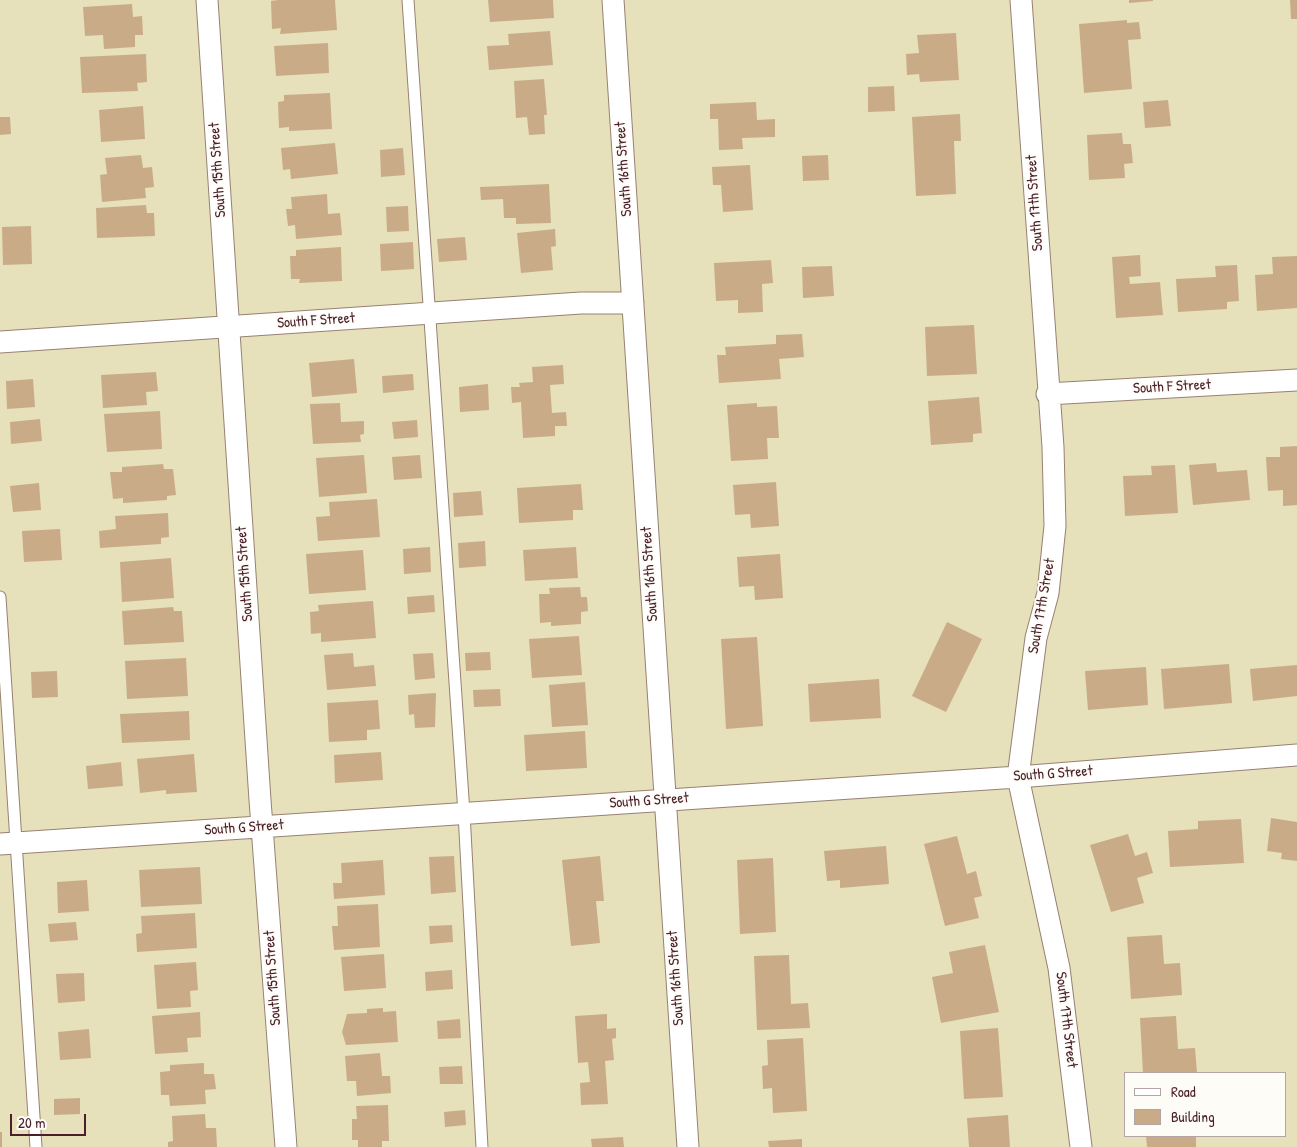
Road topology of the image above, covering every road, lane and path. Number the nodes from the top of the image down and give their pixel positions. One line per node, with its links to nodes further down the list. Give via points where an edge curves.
1 (207, 0): 7 (street, South 15th Street)
2 (408, 0): 6 (lane)
3 (613, 0): 5 (street, South 16th Street)
4 (1021, 0): 10 (street, South 17th Street)
5 (633, 303): 6 (street, South F Street, via 581,303); 14 (street, South 16th Street)
6 (429, 313): 7 (street, South F Street); 15 (lane)
7 (228, 327): 8 (street, South F Street); 16 (street, South 15th Street)
8 (0, 342)
9 (1297, 380): 10 (street, South F Street)
10 (1047, 394): 13 (street, South 17th Street, via 1053,447 1055,526 1048,593 1036,638)
11 (0, 597): 17 (lane)
12 (1297, 755): 13 (street, South G Street)
13 (1018, 777): 14 (street, South G Street); 22 (street, South 17th Street, via 1059,968)
14 (664, 800): 15 (street, South G Street); 21 (street, South 16th Street)
15 (464, 813): 16 (street, South G Street); 20 (lane)
16 (262, 826): 17 (street, South G Street); 19 (street, South 15th Street)
17 (8, 843): 18 (lane)
18 (36, 1147)
19 (286, 1147)
20 (482, 1147)
21 (688, 1147)
22 (1081, 1147)

